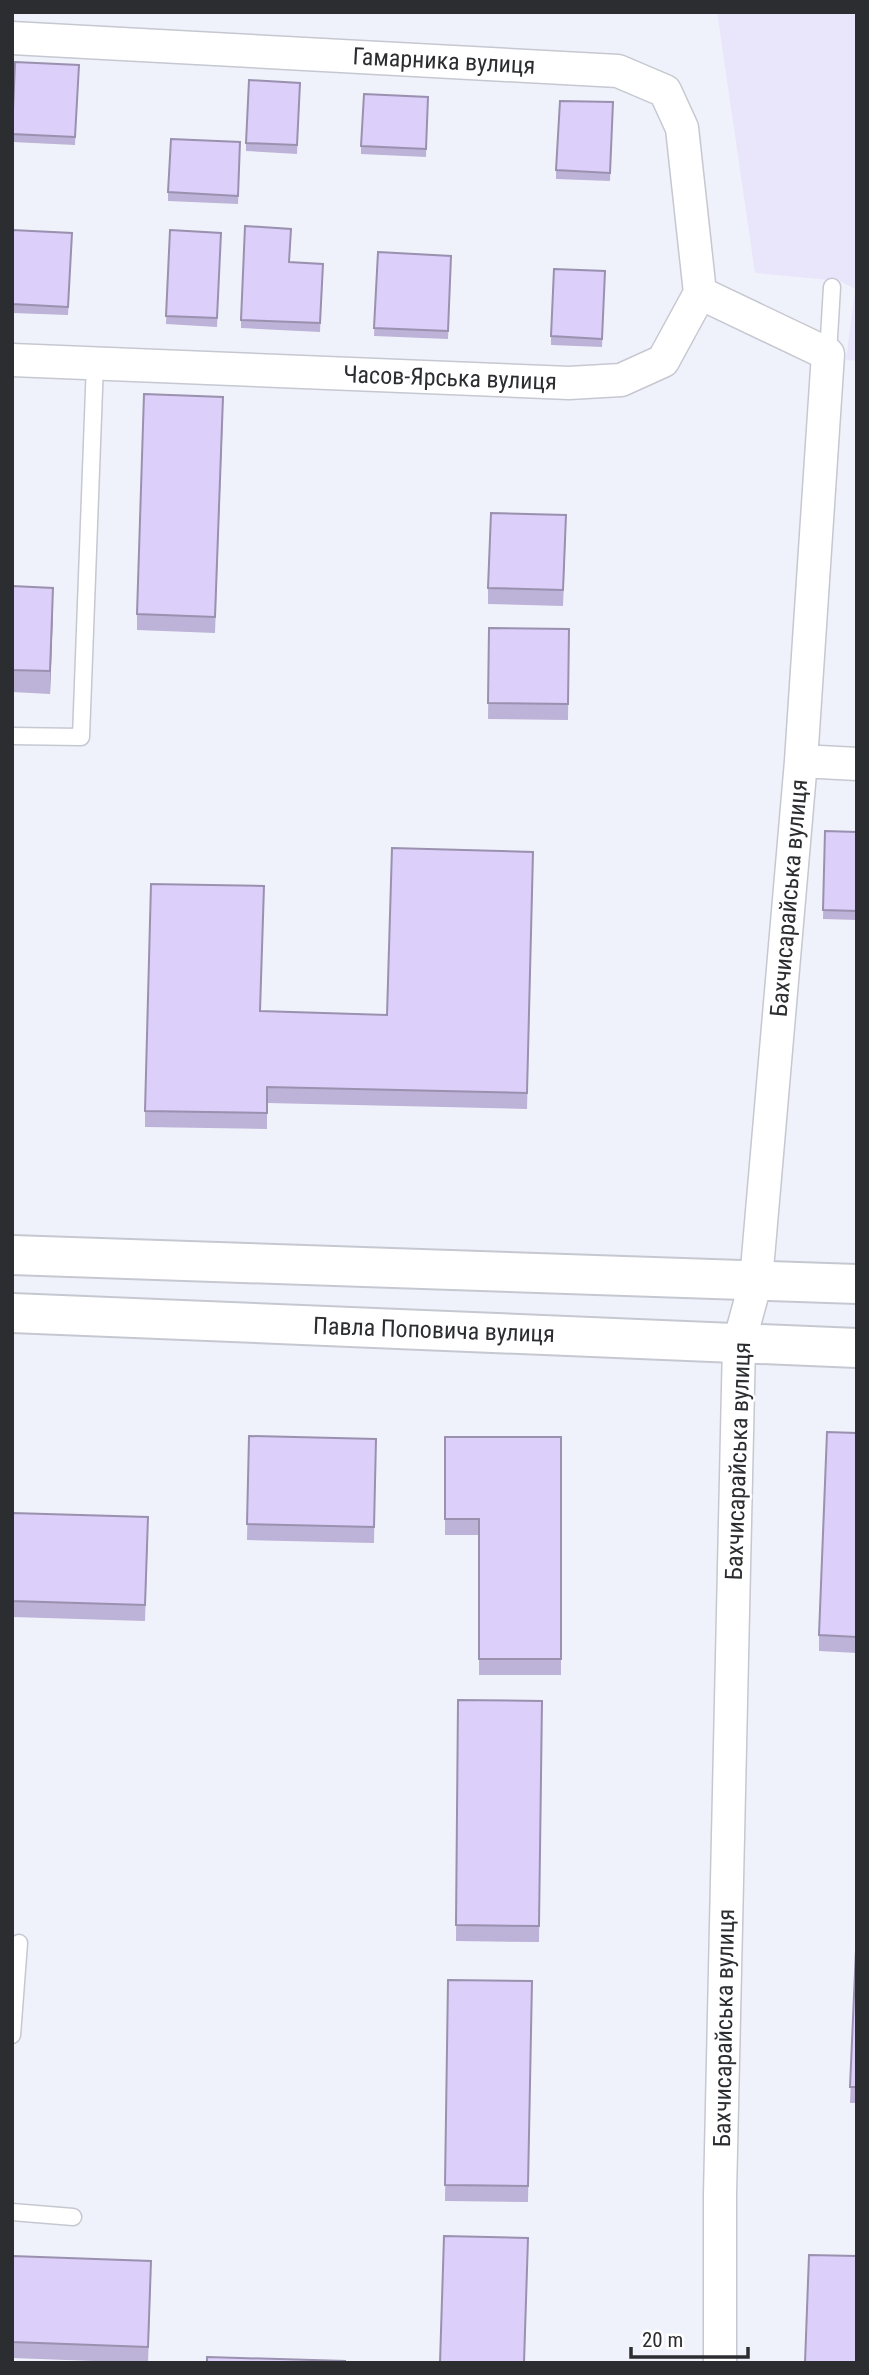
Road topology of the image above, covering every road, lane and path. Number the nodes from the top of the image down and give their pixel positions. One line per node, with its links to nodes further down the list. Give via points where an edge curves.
1 (12, 38): 3 (street, Гамарника вулиця, via 618,71 665,91 682,128)
2 (832, 287): 4 (lane)
3 (700, 293): 4 (street); 6 (street, Часов-Ярська вулиця, via 663,362 621,380 569,383)
4 (828, 354): 8 (street, Бахчисарайська вулиця)
5 (12, 360): 6 (street, Часов-Ярська вулиця)
6 (95, 363): 7 (lane, via 81,737)
7 (12, 736)
8 (801, 761): 9 (street); 11 (street, Бахчисарайська вулиця)
9 (857, 764)
10 (12, 1255): 11 (main road)
11 (756, 1281): 12 (main road); 14 (street, Бахчисарайська вулиця)
12 (857, 1284)
13 (12, 1313): 14 (main road, Павла Поповича вулиця)
14 (739, 1343): 15 (main road, Павла Поповича вулиця); 20 (street, Бахчисарайська вулиця)
15 (857, 1348)
16 (19, 1943): 17 (lane)
17 (12, 2035)
18 (12, 2213): 19 (lane)
19 (73, 2217)
20 (720, 2363)

